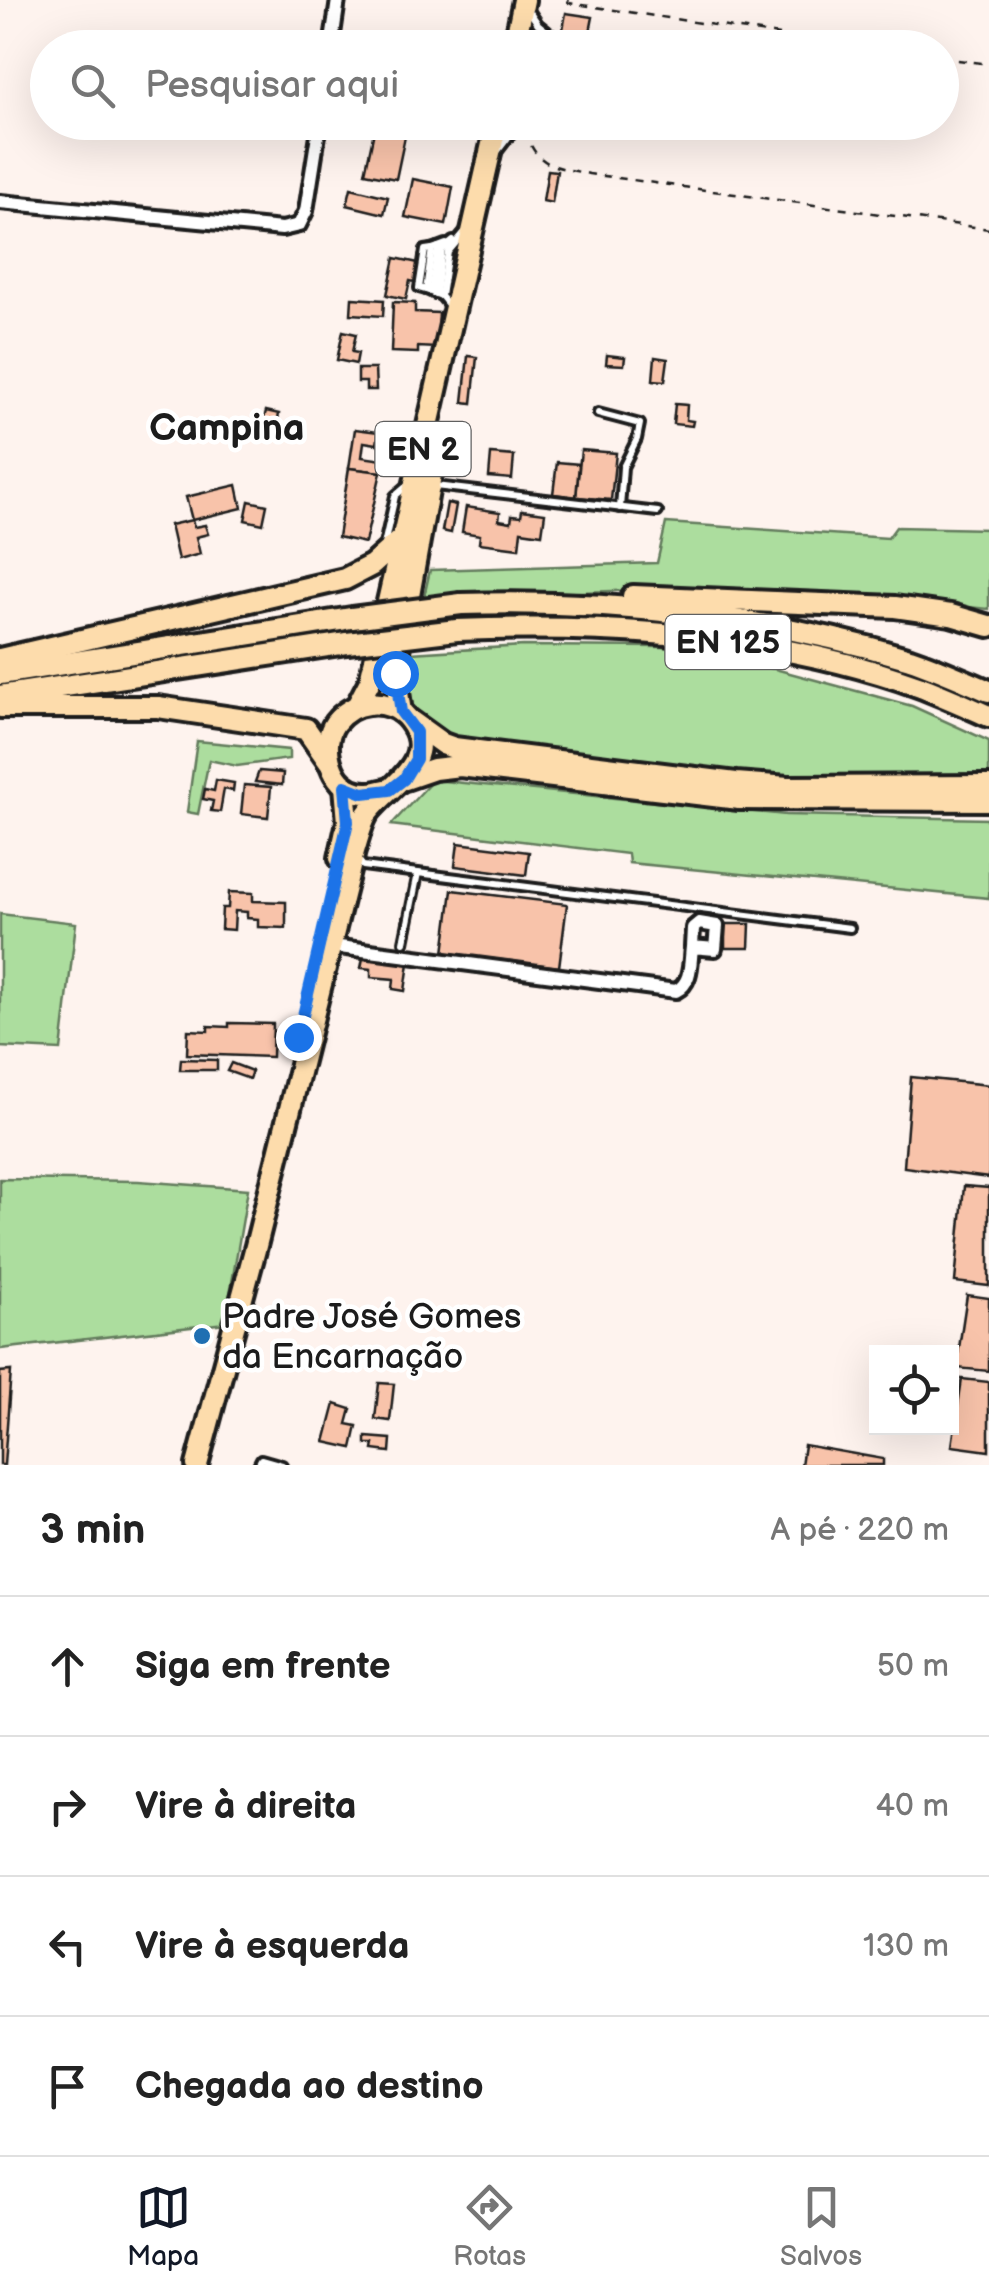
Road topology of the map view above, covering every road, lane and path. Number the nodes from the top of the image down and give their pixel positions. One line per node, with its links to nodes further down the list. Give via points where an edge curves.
1 (338, 0): 4 (street)
2 (524, 0): 5 (main road); 6 (lane)
3 (567, 0): 7 (path)
4 (334, 30)
5 (518, 30)
6 (545, 30)
7 (745, 30)
8 (959, 60): 9 (path)
9 (989, 64)
10 (317, 140): 16 (street, via 306,211 299,225 282,229)
11 (493, 140): 14 (main road, EN 2)
12 (507, 140): 14 (lane)
13 (528, 140): 18 (path, via 536,158 589,174)
14 (488, 165): 15 (main road, EN 2)
15 (482, 189): 17 (main road, EN 2); 24 (main road, EN 2)
16 (0, 202)
17 (476, 216): 19 (lane); 22 (main road, EN 2)
18 (989, 230)
19 (462, 235): 20 (lane); 21 (lane)
20 (452, 242): 21 (lane, via 442,250); 21 (lane, via 435,248)
21 (433, 293): 22 (lane)
22 (453, 316): 24 (main road, EN 2)
23 (598, 413): 25 (lane, via 640,424 623,466)
24 (422, 481): 25 (lane); 27 (main road, EN 2); 28 (lane, via 395,496); 37 (main road, EN 2, via 395,673)
25 (620, 508): 26 (lane)
26 (658, 512)
27 (404, 536): 28 (main road); 35 (main road, EN 2, via 370,682)
28 (383, 558): 31 (main road, via 345,579)
29 (532, 602): 30 (main road, via 612,596 894,607); 32 (main road, EN 125, bridge, via 352,618); 33 (main road, EN 125, via 615,606 799,632 912,660)
30 (989, 626)
31 (0, 659)
32 (0, 674)
33 (989, 691)
34 (0, 696): 38 (main road, EN 125, bridge, via 457,630 609,630 775,649 918,686)
35 (357, 706): 37 (main road, via 382,704); 39 (main road, EN 2, via 329,735 330,762)
36 (0, 707): 39 (main road, via 158,708 298,726 312,735)
37 (405, 716): 40 (main road, EN 2, via 418,746); 41 (main road, via 454,748 655,776 788,786)
38 (989, 716)
39 (340, 779): 40 (main road, via 363,793); 51 (main road, EN 2, via 348,822)
40 (397, 784): 42 (main road, via 460,766 739,799); 43 (main road, EN 2, via 366,816)
41 (989, 786)
42 (989, 800)
43 (354, 851): 44 (lane, via 363,866); 46 (main road, EN 2)
44 (376, 868): 45 (lane); 46 (lane)
45 (418, 873): 47 (lane); 48 (lane)
46 (346, 884): 49 (main road, EN 2)
47 (850, 928)
48 (404, 942)
49 (332, 946): 50 (street, via 676,991 688,979); 51 (main road, EN 2)
50 (692, 947)
51 (276, 1166): 52 (main road, EN 2)
52 (198, 1464)
53 (258, 1465): 54 (lane, via 261,1458)
54 (282, 1465)

